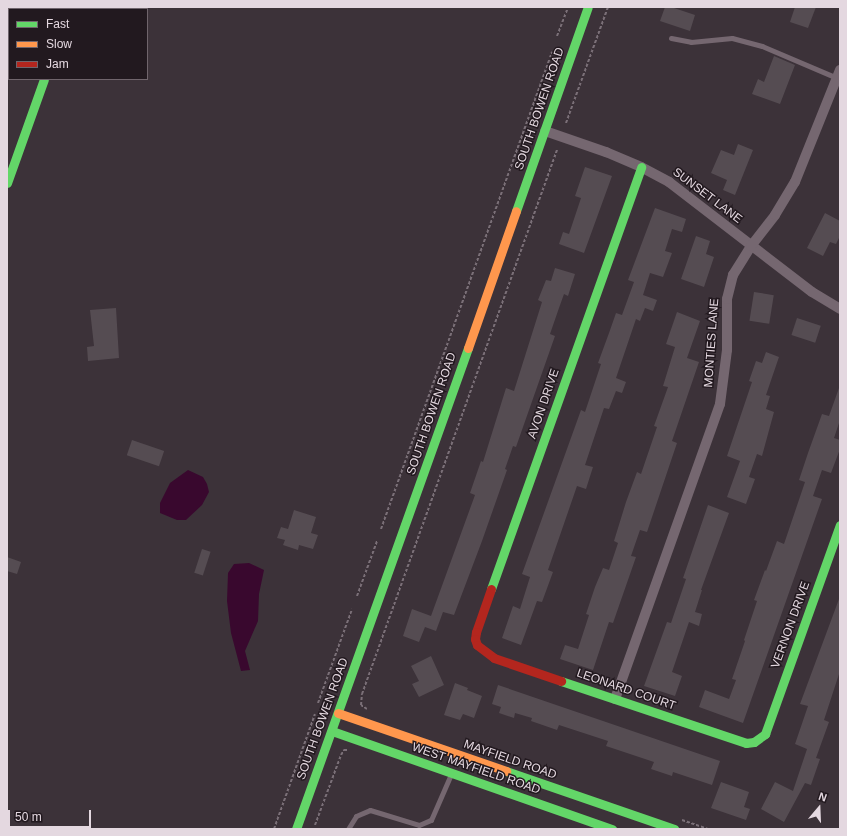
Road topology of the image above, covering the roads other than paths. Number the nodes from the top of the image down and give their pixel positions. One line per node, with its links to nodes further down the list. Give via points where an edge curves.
1 (588, 7): 5 (main road, SOUTH BOWEN ROAD)
2 (671, 38): 3 (lane, via 691,42 732,38 762,46)
3 (838, 74): 8 (street, MONTIES LANE, via 795,182 775,215)
4 (44, 80): 7 (main road)
5 (545, 131): 6 (street, SUNSET LANE); 13 (main road, SOUTH BOWEN ROAD)
6 (641, 167): 8 (street, SUNSET LANE, via 669,182); 11 (main road, AVON DRIVE, via 476,632 475,639)
7 (7, 184)
8 (751, 246): 9 (street, SUNSET LANE, via 812,292); 12 (street, MONTIES LANE, via 734,276 727,299 727,350 720,404)
9 (840, 309)
10 (840, 525): 15 (main road, VERNON DRIVE)
11 (480, 649): 12 (main road, LEONARD COURT, via 494,658)
12 (615, 699): 15 (main road, LEONARD COURT, via 746,743 754,742)
13 (338, 713): 14 (main road, SOUTH BOWEN ROAD); 20 (main road, MAYFIELD ROAD)
14 (332, 731): 16 (main road, WEST MAYFIELD ROAD); 17 (main road, SOUTH BOWEN ROAD)
15 (765, 734)
16 (452, 773): 18 (lane, via 431,820 419,825 370,810 356,816); 19 (main road, WEST MAYFIELD ROAD)
17 (296, 829)
18 (348, 829)
19 (612, 829)
20 (674, 829)

